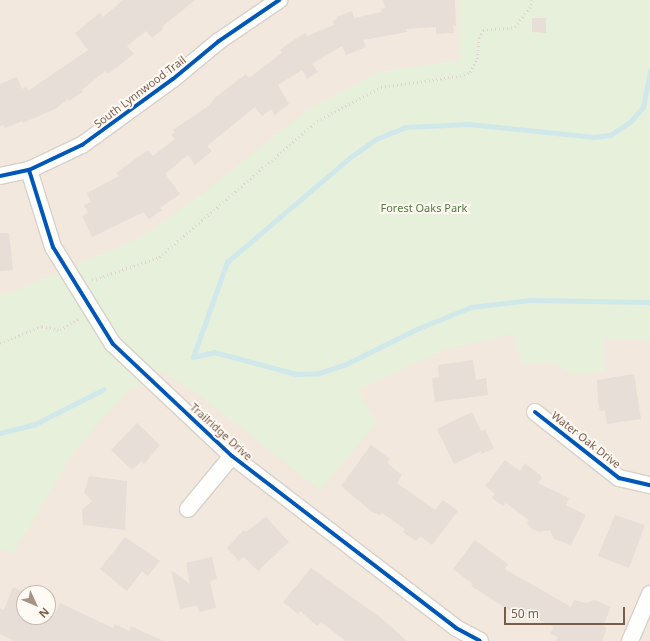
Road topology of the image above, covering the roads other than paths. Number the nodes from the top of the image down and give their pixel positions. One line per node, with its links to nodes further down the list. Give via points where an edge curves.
1 (279, 0): 2 (street, South Lynnwood Trail, via 219,41 173,79 82,145)
2 (29, 170): 3 (street, South Lynnwood Trail); 5 (street, Trailridge Drive, via 53,247 113,344)
3 (0, 176)
4 (535, 412): 6 (street, Water Oak Drive, via 619,478)
5 (232, 456): 7 (street); 9 (street, Trailridge Drive, via 456,628)
6 (650, 485)
7 (188, 509)
8 (650, 594): 10 (street)
9 (480, 641)
10 (630, 641)

